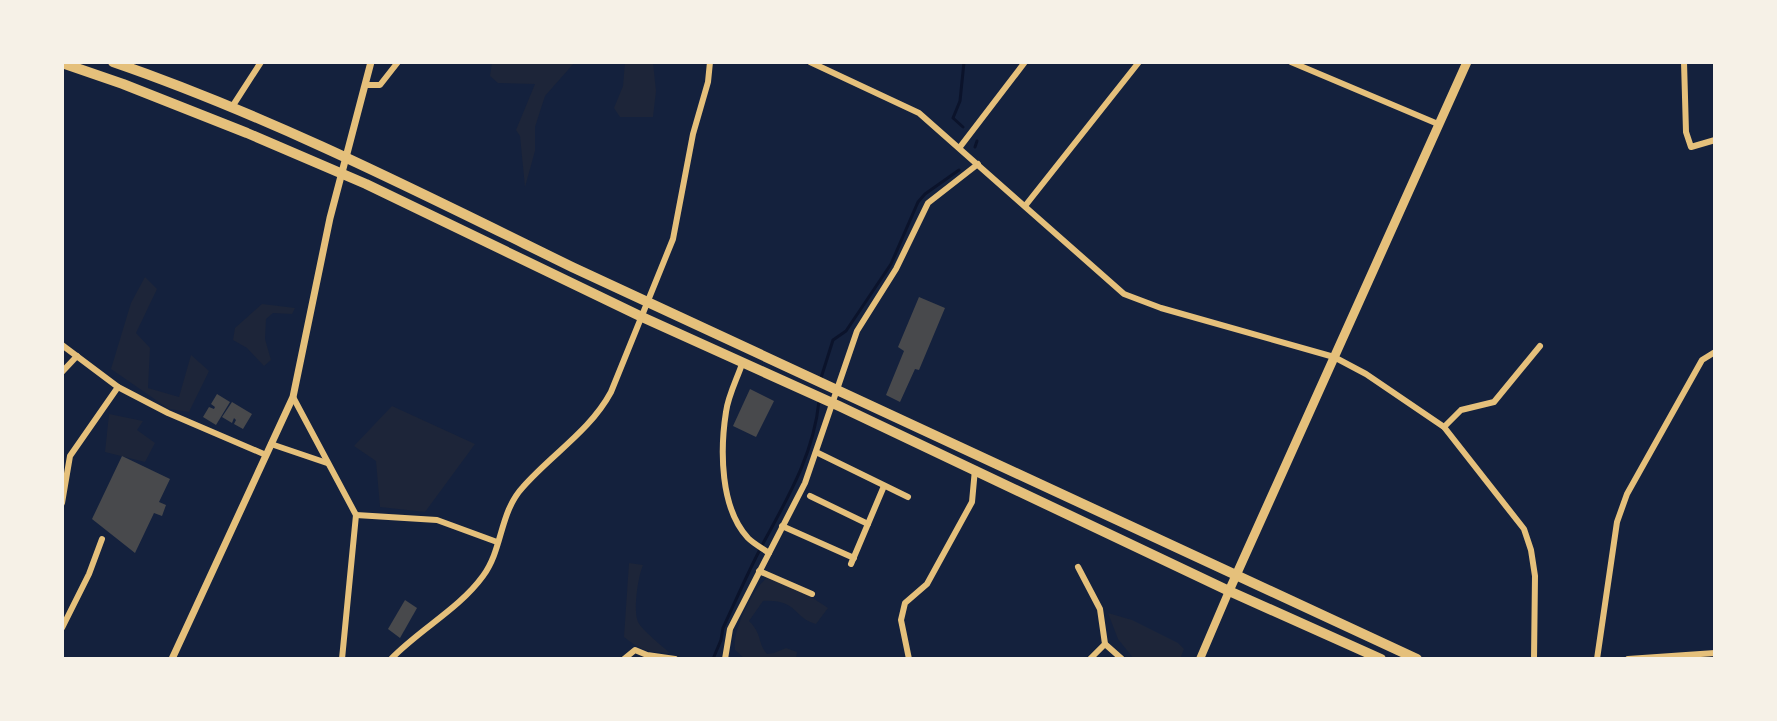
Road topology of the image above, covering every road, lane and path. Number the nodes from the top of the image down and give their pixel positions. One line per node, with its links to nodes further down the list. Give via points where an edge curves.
1 (113, 62): 14 (highway)
2 (261, 62): 14 (street)
3 (371, 62): 13 (street)
4 (398, 62): 13 (street, via 380,85)
5 (710, 62): 22 (street, via 673,239)
6 (810, 62): 17 (street, via 919,113)
7 (1025, 62): 17 (street)
8 (1139, 62): 21 (street)
9 (1291, 62): 15 (street)
10 (1467, 62): 15 (main road)
11 (1684, 62): 16 (street, via 1691,147)
12 (62, 63): 20 (highway)
13 (366, 85): 18 (street)
14 (232, 107): 18 (highway)
15 (1438, 124): 28 (main road)
16 (1715, 140)
17 (960, 147): 19 (street)
18 (345, 159): 20 (street); 22 (highway)
19 (978, 164): 21 (street); 35 (street, via 928,203 896,269 857,331)
20 (341, 174): 23 (highway); 32 (street)
21 (1025, 206): 28 (street, via 1124,294)
22 (650, 301): 23 (street); 51 (highway)
23 (642, 317): 29 (highway); 47 (street, via 602,410 523,486)
24 (62, 345): 27 (street)
25 (1540, 346): 33 (street, via 1494,402 1461,410)
26 (1715, 352): 70 (street, via 1702,360 1627,494 1617,522)
27 (77, 356): 30 (street); 31 (street)
28 (1334, 357): 33 (street); 51 (main road)
29 (742, 364): 38 (highway); 48 (street, via 726,409 725,484 734,519)
30 (62, 372)
31 (118, 387): 36 (street); 42 (street, via 70,456)
32 (293, 397): 34 (street); 37 (street)
33 (1444, 427): 69 (street, via 1524,529 1535,576)
34 (271, 444): 36 (street); 37 (street)
35 (816, 452): 39 (street); 45 (street)
36 (266, 455): 57 (street)
37 (327, 463): 43 (street)
38 (975, 469): 52 (highway); 63 (street, via 972,502 927,584 905,603 901,620)
39 (884, 486): 41 (street); 44 (street)
40 (810, 496): 44 (street)
41 (908, 497)
42 (62, 503)
43 (356, 515): 47 (street, via 437,520); 58 (street)
44 (868, 524): 45 (street, via 852,561)
45 (782, 526): 48 (street)
46 (102, 539): 54 (street)
47 (497, 542): 59 (street, via 485,575)
48 (767, 551): 50 (street)
49 (1078, 567): 55 (street, via 1100,609)
50 (759, 571): 53 (street); 62 (street, via 730,629)
51 (1236, 575): 52 (main road); 68 (highway)
52 (1229, 591): 66 (main road); 67 (highway)
53 (812, 594)
54 (62, 628)
55 (1105, 644): 64 (street); 65 (street)
56 (1715, 653): 71 (street)
57 (172, 659)
58 (342, 659)
59 (391, 659)
60 (624, 659): 61 (street, via 635,650)
61 (675, 659)
62 (725, 659)
63 (909, 659)
64 (1090, 659)
65 (1122, 659)
66 (1200, 659)
67 (1381, 659)
68 (1417, 659)
69 (1534, 659)
70 (1597, 659)
71 (1628, 659)

